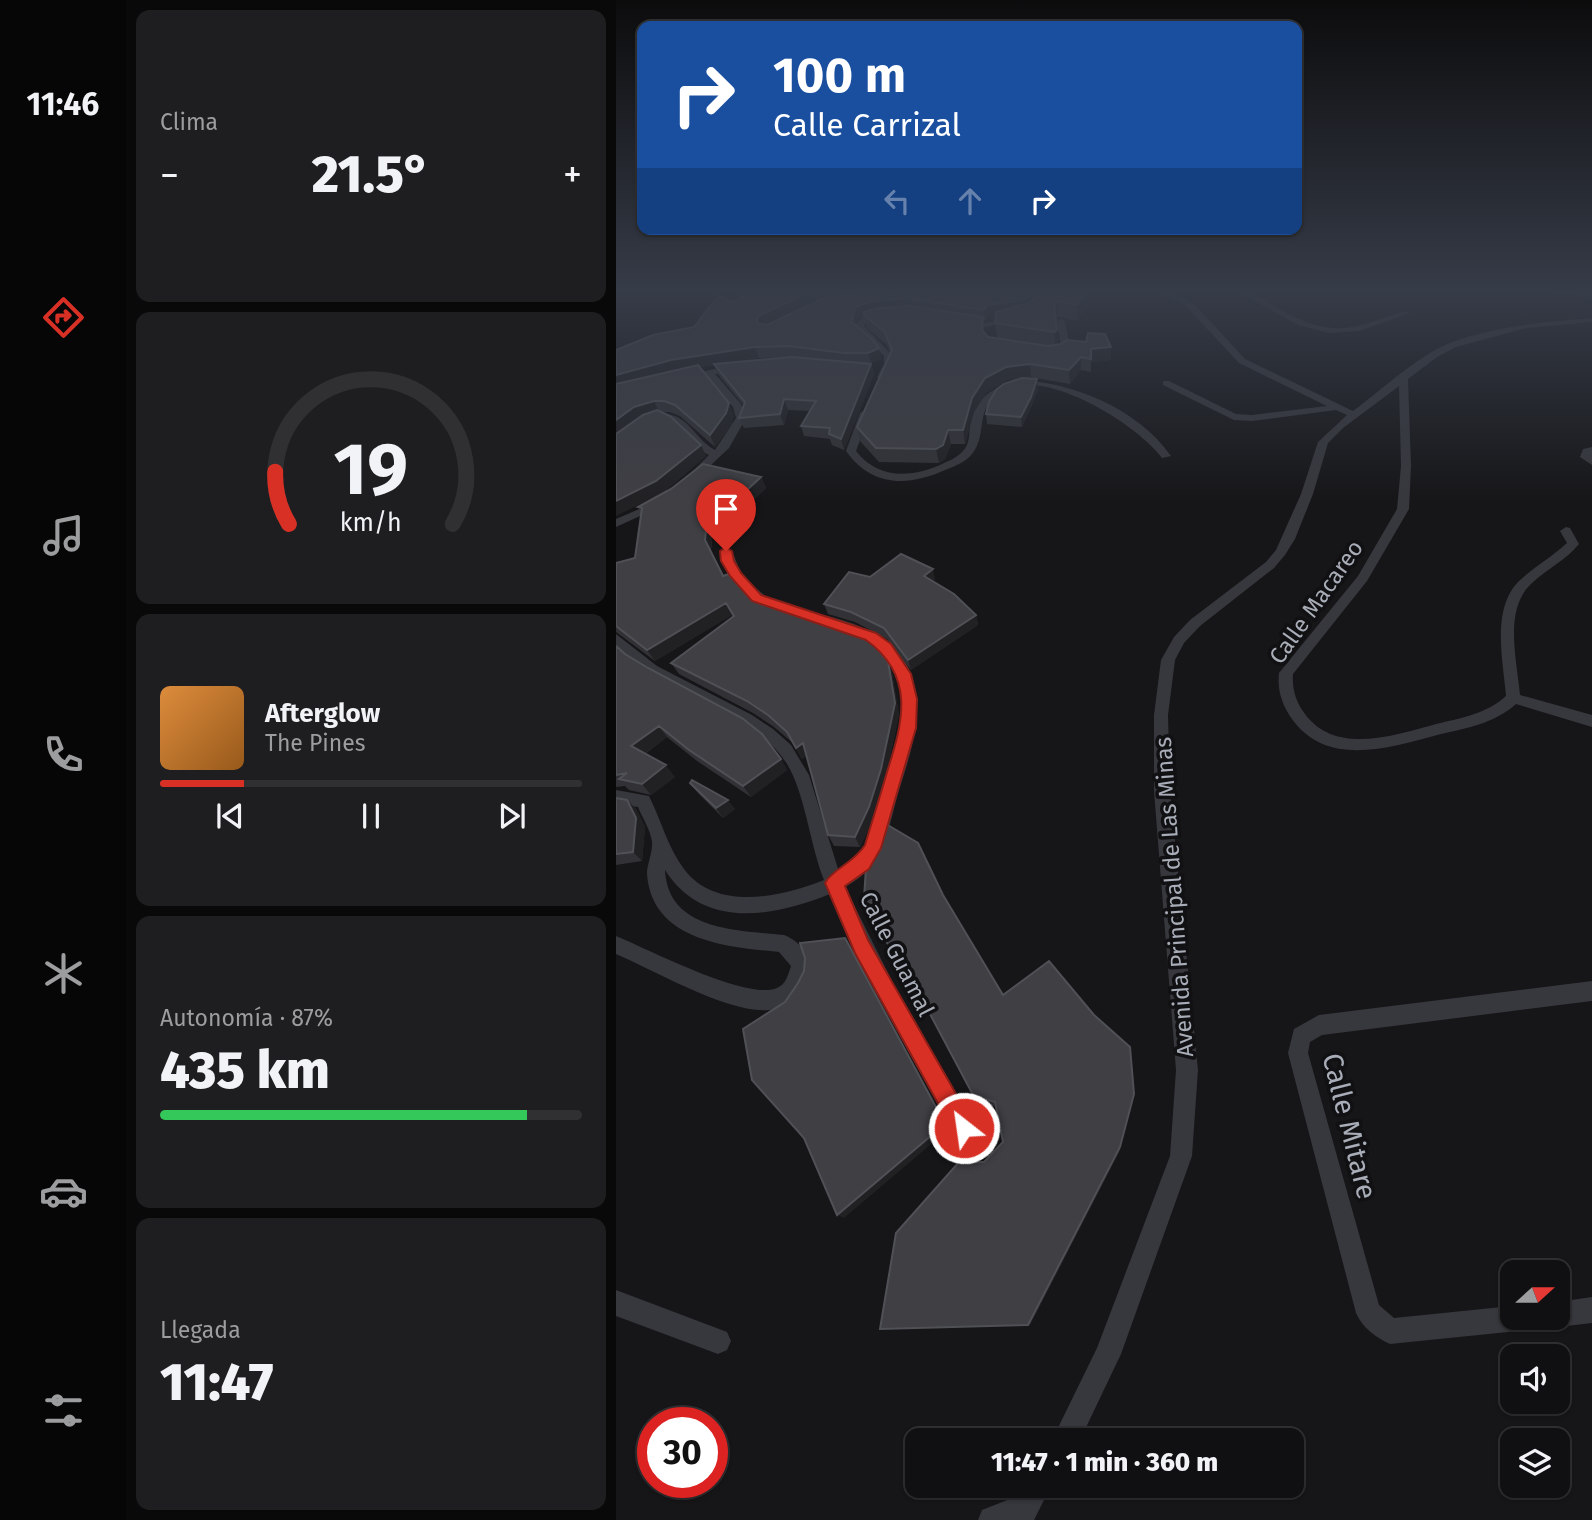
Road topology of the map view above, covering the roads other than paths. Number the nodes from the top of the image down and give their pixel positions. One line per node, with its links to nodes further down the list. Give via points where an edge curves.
1 (888, 360): 4 (street)
2 (1240, 360): 11 (street)
3 (1428, 360): 9 (street, Avenida Principal de Las Minas)
4 (888, 364): 6 (street); 16 (street, via 851,445 851,451 886,477 929,473 966,455 984,405 1000,388 1022,382 1084,397 1119,413 1156,439)
5 (749, 365): 7 (street)
6 (876, 369)
7 (708, 372): 8 (street); 15 (street, via 742,414)
8 (671, 378)
9 (1403, 379): 12 (street, Avenida Principal de Las Minas); 24 (street, Calle Macareo, via 1403,509 1363,578 1286,673 1286,692 1297,716 1309,728 1323,738 1355,746 1385,744 1473,720)
10 (1166, 383): 11 (street, via 1234,417)
11 (1337, 408): 12 (street)
12 (1354, 415): 37 (street, Avenida Principal de Las Minas, via 1323,442 1281,552 1195,623 1168,660 1161,715 1162,791 1187,1070 1181,1156 1108,1354)
13 (616, 444): 15 (street, via 651,419 673,416 704,450)
14 (1592, 450): 17 (street, via 1585,457)
15 (717, 454): 18 (street, via 657,505)
16 (1166, 456)
17 (1592, 463)
18 (616, 523)
19 (1566, 531): 24 (street, via 1573,544 1528,580 1508,608)
20 (726, 551): 21 (street, via 727,561 750,592)
21 (778, 606)
22 (812, 615): 28 (street, via 880,642 900,665 909,699 904,750 873,848 863,864)
23 (616, 639): 28 (street, Calle Guamal, via 635,658 749,722 783,747 800,774)
24 (1513, 698): 25 (street)
25 (1592, 721)
26 (616, 797): 27 (street, via 643,801 657,827)
27 (660, 846): 28 (street, via 672,868 700,896 718,902 774,903); 29 (street, via 656,875 662,897 681,923 706,932 785,944 801,963 795,988 784,997 762,1001 737,996)
28 (834, 883): 31 (street, Calle Guamal, via 861,947)
29 (616, 945)
30 (1592, 992): 35 (street, Calle Mitare, via 1319,1025 1301,1036 1298,1053 1369,1313 1390,1331)
31 (964, 1128)
32 (616, 1303): 36 (street)
33 (1592, 1310): 34 (street)
34 (1570, 1313)
35 (1500, 1320)
36 (719, 1341)
37 (1072, 1428)
38 (1026, 1505): 39 (street)
39 (992, 1520)

